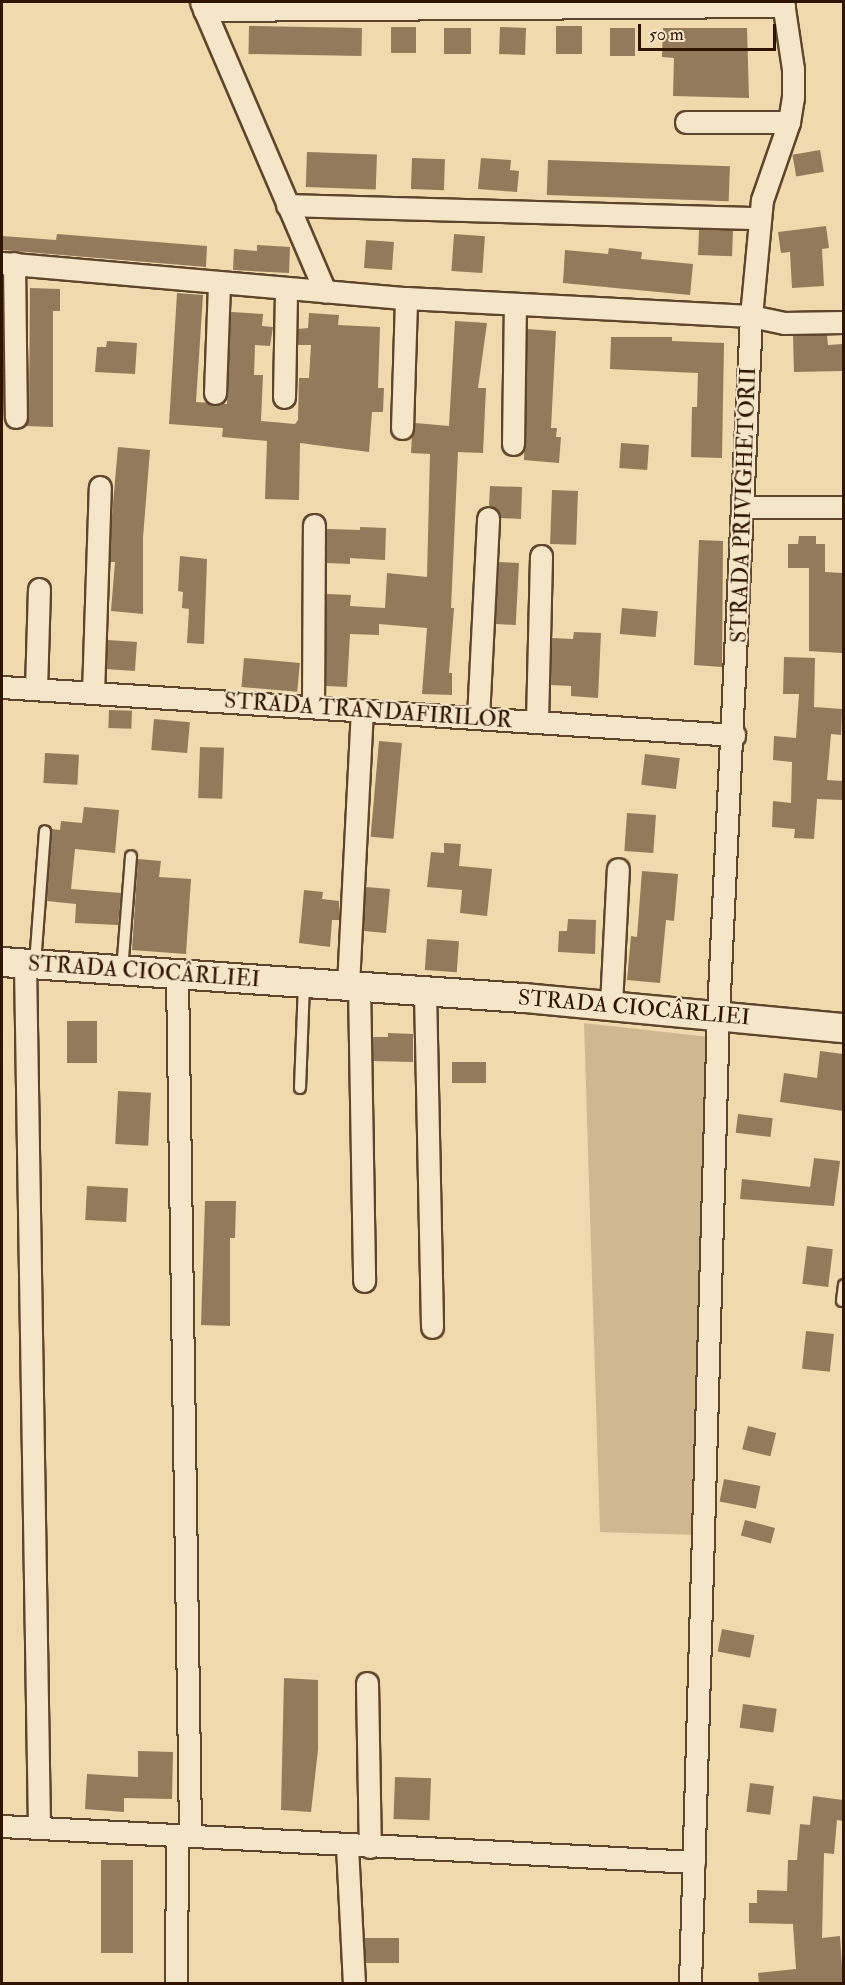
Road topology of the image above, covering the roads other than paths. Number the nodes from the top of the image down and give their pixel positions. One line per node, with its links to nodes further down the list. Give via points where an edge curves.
1 (784, 4): 2 (street); 4 (street, STRADA PRIVIGHETORII, via 793,69)
2 (202, 6): 5 (street)
3 (686, 122): 4 (street)
4 (789, 122): 6 (street, STRADA PRIVIGHETORII, via 766,185)
5 (286, 205): 6 (street); 10 (street)
6 (759, 218): 13 (street, STRADA PRIVIGHETORII)
7 (8, 263): 8 (street); 17 (street)
8 (219, 282): 9 (street); 15 (street)
9 (286, 289): 10 (street); 16 (street)
10 (325, 292): 11 (street)
11 (406, 298): 12 (street); 18 (street)
12 (515, 305): 13 (street); 19 (street)
13 (751, 316): 14 (street, via 784,323); 21 (street, STRADA PRIVIGHETORII)
14 (843, 322)
15 (215, 393)
16 (284, 397)
17 (16, 417)
18 (402, 428)
19 (513, 444)
20 (100, 487): 29 (street)
21 (744, 507): 22 (street); 34 (street, STRADA PRIVIGHETORII)
22 (843, 507)
23 (488, 518): 32 (street)
24 (314, 525): 30 (street)
25 (542, 556): 33 (street)
26 (39, 589): 28 (street)
27 (2, 687): 28 (street, STRADA TRANDAFIRILOR)
28 (36, 689): 29 (street, STRADA TRANDAFIRILOR)
29 (93, 693): 30 (street, STRADA TRANDAFIRILOR)
30 (313, 707): 31 (street, STRADA TRANDAFIRILOR)
31 (362, 710): 32 (street, STRADA TRANDAFIRILOR); 42 (street)
32 (478, 718): 33 (street, STRADA TRANDAFIRILOR)
33 (537, 721): 34 (street, STRADA TRANDAFIRILOR)
34 (734, 735): 45 (street, STRADA PRIVIGHETORII)
35 (45, 831): 38 (lane)
36 (131, 856): 39 (lane)
37 (618, 869): 44 (street)
38 (21, 964): 39 (street, STRADA CIOCÂRLIEI); 54 (street)
39 (122, 971): 40 (street, STRADA CIOCÂRLIEI)
40 (177, 975): 41 (street, STRADA CIOCÂRLIEI); 55 (street)
41 (304, 982): 42 (street, STRADA CIOCÂRLIEI); 47 (lane)
42 (353, 985): 43 (street, STRADA CIOCÂRLIEI); 48 (street)
43 (425, 992): 44 (street, STRADA CIOCÂRLIEI); 51 (street)
44 (611, 1005): 45 (street, STRADA CIOCÂRLIEI)
45 (718, 1014): 46 (street, STRADA CIOCÂRLIEI); 58 (street, STRADA PRIVIGHETORII)
46 (843, 1028)
47 (300, 1088)
48 (363, 1281)
49 (843, 1285): 50 (lane)
50 (842, 1301)
51 (432, 1327)
52 (367, 1683): 57 (street)
53 (2, 1826): 54 (street)
54 (39, 1827): 55 (street)
55 (184, 1835): 56 (street); 59 (street)
56 (347, 1846): 57 (street); 60 (street)
57 (370, 1847): 58 (street)
58 (694, 1862): 61 (street, STRADA PRIVIGHETORII)
59 (176, 1983)
60 (354, 1983)
61 (690, 1983)

